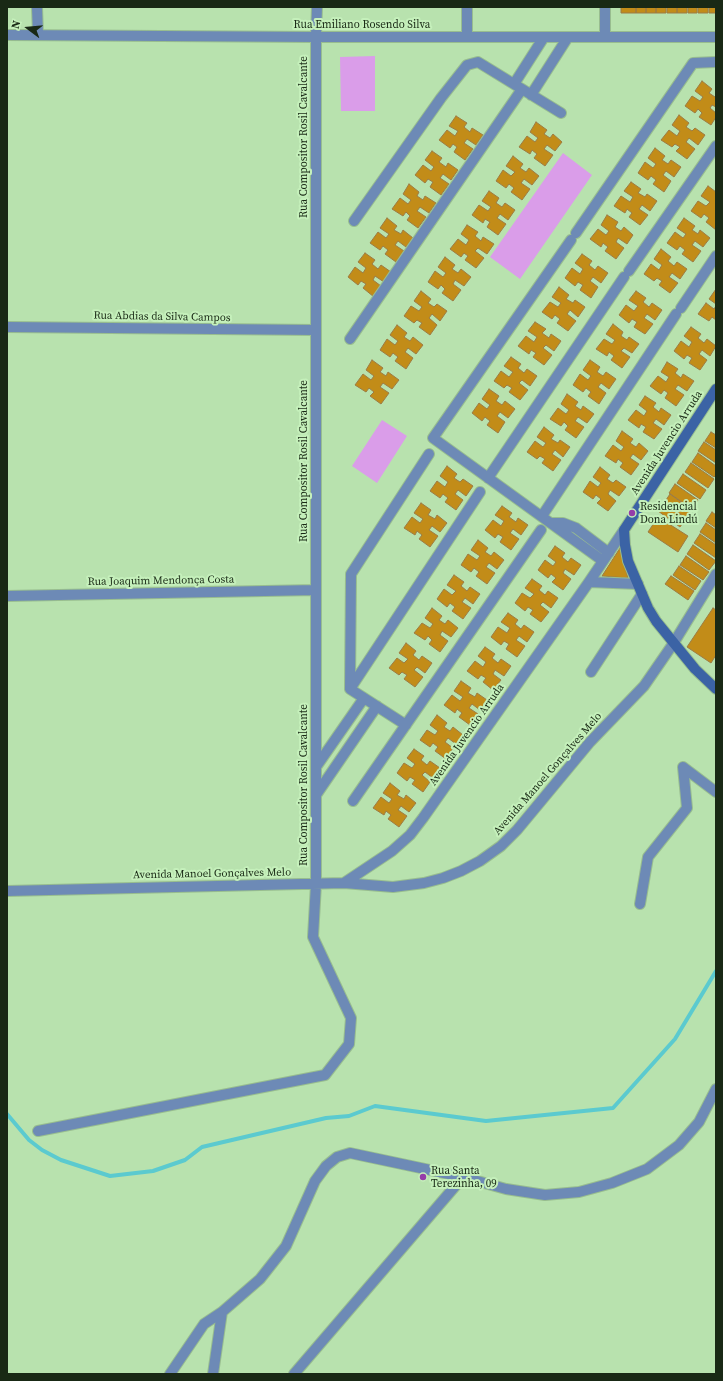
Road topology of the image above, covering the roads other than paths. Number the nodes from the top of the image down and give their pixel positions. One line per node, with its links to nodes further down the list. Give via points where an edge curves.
1 (37, 7): 6 (street)
2 (317, 7): 7 (street, Rua Compositor Rosil Cavalcante)
3 (467, 7): 8 (street)
4 (605, 7): 11 (street)
5 (7, 35): 6 (street, Rua Emiliano Rosendo Silva)
6 (38, 35): 7 (street, Rua Emiliano Rosendo Silva)
7 (316, 37): 8 (street, Rua Emiliano Rosendo Silva); 20 (street, Rua Compositor Rosil Cavalcante)
8 (467, 37): 9 (street, Rua Emiliano Rosendo Silva)
9 (544, 37): 10 (street, Rua Emiliano Rosendo Silva); 14 (street)
10 (568, 37): 11 (street, Rua Emiliano Rosendo Silva); 14 (street)
11 (605, 37): 12 (street, Rua Emiliano Rosendo Silva)
12 (716, 37)
13 (716, 62): 24 (street, via 693,63 433,438)
14 (522, 89): 15 (street); 17 (street, via 478,62 467,65); 21 (street)
15 (561, 113)
16 (716, 146): 24 (street)
17 (354, 221)
18 (716, 256): 26 (street)
19 (7, 327): 20 (street, Rua Abdias da Silva Campos)
20 (316, 330): 33 (street, Rua Compositor Rosil Cavalcante)
21 (350, 339)
22 (716, 389): 28 (street, Avenida Juvencio Arruda)
23 (429, 454): 38 (street, via 351,574)
24 (488, 478): 26 (street)
25 (480, 492): 38 (street)
26 (542, 516): 29 (street)
27 (541, 530): 42 (street)
28 (624, 530): 29 (street, Avenida Juvencio Arruda); 32 (street, via 626,554)
29 (606, 557): 31 (street, Avenida Juvencio Arruda)
30 (716, 574): 36 (street, Avenida Manoel Gonçalves Melo)
31 (589, 582): 32 (street); 47 (street, Avenida Juvencio Arruda, via 414,829 392,851)
32 (638, 584): 34 (street)
33 (316, 590): 35 (street, Rua Joaquim Mendonça Costa); 43 (street, Rua Compositor Rosil Cavalcante)
34 (642, 594): 36 (street, via 656,621); 37 (street)
35 (7, 596)
36 (673, 644): 39 (street); 47 (street, Avenida Manoel Gonçalves Melo, via 644,686 590,742 517,830 480,861 461,871 424,883 393,887)
37 (591, 672)
38 (350, 689): 40 (street)
39 (716, 689)
40 (364, 698): 41 (street); 43 (street)
41 (377, 706): 42 (street); 45 (street)
42 (406, 725): 46 (street)
43 (316, 767): 45 (street, Rua Compositor Rosil Cavalcante)
44 (716, 792): 50 (street, via 683,767 687,808 648,857)
45 (316, 795): 48 (street, Rua Compositor Rosil Cavalcante)
46 (353, 801)
47 (344, 883): 48 (street, Avenida Manoel Gonçalves Melo)
48 (316, 884): 49 (street, Avenida Manoel Gonçalves Melo); 52 (street, Rua Compositor Rosil Cavalcante, via 313,937 350,1018 349,1044 325,1075)
49 (7, 890)
50 (640, 904)
51 (716, 1089): 53 (street, via 699,1122 679,1146 646,1169 612,1183 578,1192 546,1195 506,1189)
52 (38, 1131)
53 (463, 1177): 54 (street, via 350,1153 337,1157 315,1180 286,1246 260,1279); 57 (street)
54 (222, 1312): 55 (street, via 204,1324); 56 (street)
55 (170, 1374)
56 (213, 1374)
57 (294, 1374)

